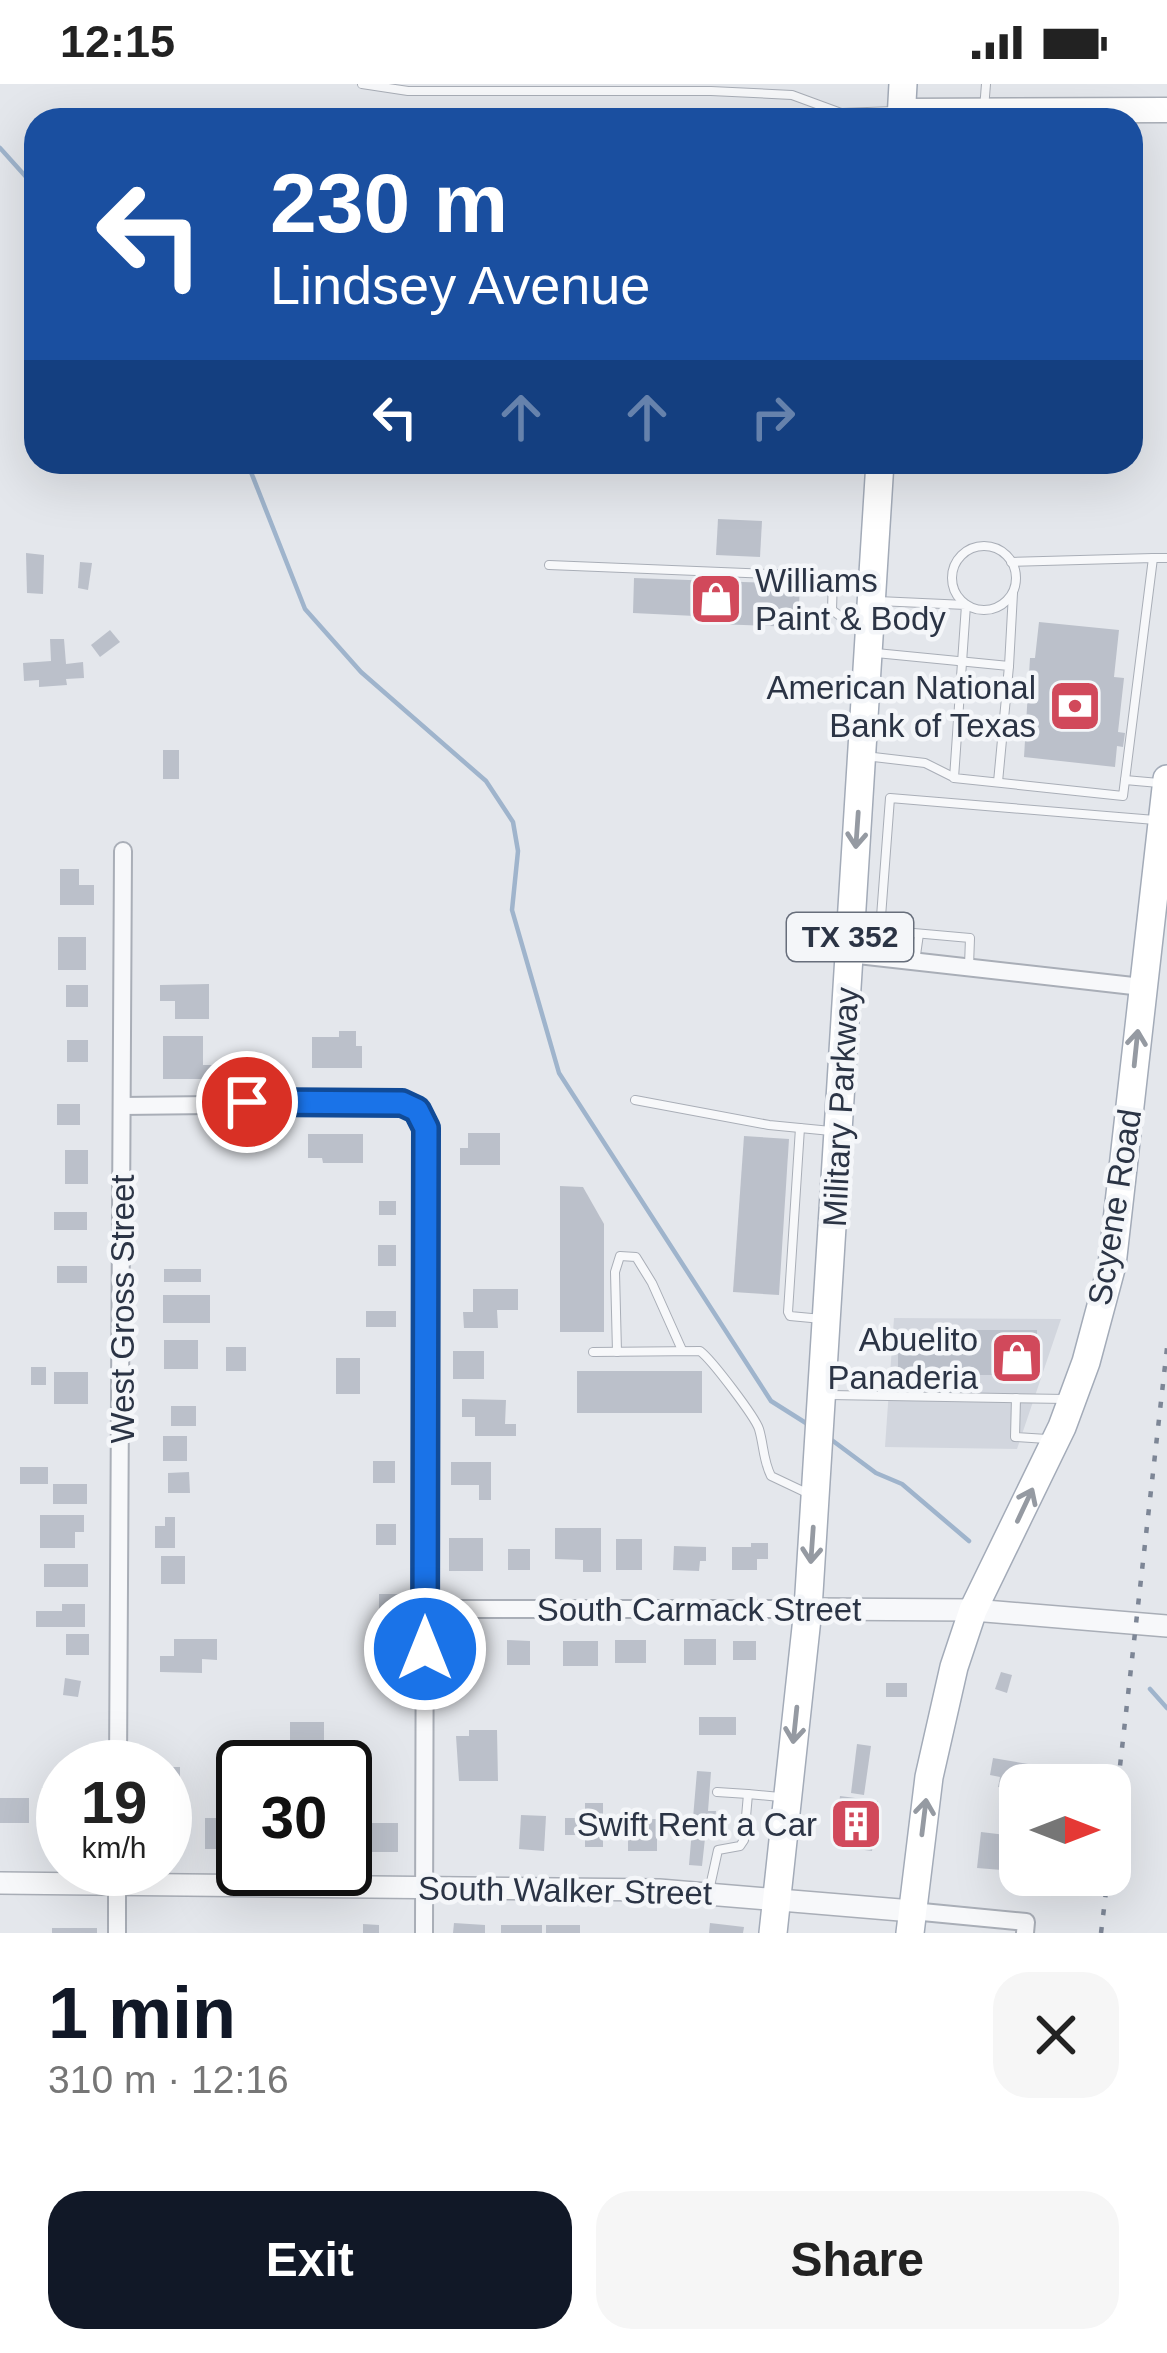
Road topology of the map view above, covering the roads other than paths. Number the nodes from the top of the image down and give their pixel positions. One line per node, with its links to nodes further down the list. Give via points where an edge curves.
1 (362, 84): 3 (lane, via 408,91 711,91)
2 (809, 84): 3 (lane)
3 (809, 101): 4 (lane)
4 (829, 108)
5 (879, 474): 12 (main road, Military Parkway / TX 352)
6 (1153, 557): 7 (lane); 8 (lane); 19 (lane)
7 (1167, 557)
8 (1011, 562): 11 (lane); 13 (lane, via 987,546 960,557 952,577)
9 (549, 566): 10 (lane)
10 (833, 577): 12 (lane); 12 (lane, via 832,610 841,616)
11 (1013, 591): 13 (lane, via 998,607); 16 (lane)
12 (872, 599): 13 (lane); 14 (main road, Military Parkway / TX 352)
13 (967, 605): 15 (lane)
14 (868, 653): 15 (lane); 17 (main road, Military Parkway / TX 352)
15 (963, 662): 16 (lane); 18 (lane)
16 (1009, 666): 20 (lane)
17 (862, 756): 18 (lane, via 925,763); 25 (main road, Military Parkway / TX 352, one-way to 25)
18 (954, 778): 20 (lane)
19 (1125, 780): 20 (lane, via 1123,796); 21 (lane)
20 (998, 782)
21 (1167, 782): 22 (main road, Scyene Road)
22 (1162, 821): 24 (lane, via 890,798 879,927); 28 (main road, Scyene Road)
23 (123, 851): 30 (street, West Gross Street)
24 (919, 934): 26 (lane); 27 (lane, via 970,938)
25 (849, 954): 26 (street); 32 (main road, Military Parkway / TX 352)
26 (915, 962): 27 (street)
27 (969, 968): 28 (street)
28 (1142, 987): 38 (main road, Scyene Road, one-way to 28, via 1112,1265)
29 (635, 1100): 31 (lane)
30 (122, 1106): 43 (street, via 330,1101 417,1110 426,1128); 46 (street, West Gross Street)
31 (800, 1128): 32 (lane); 33 (lane, via 788,1312)
32 (839, 1132): 33 (main road, Military Parkway / TX 352)
33 (827, 1319): 39 (main road, Military Parkway / TX 352)
34 (682, 1350): 36 (lane); 36 (lane, via 636,1257 620,1256); 41 (lane, via 713,1361 759,1427 771,1476)
35 (593, 1352): 36 (lane)
36 (617, 1352)
37 (1016, 1398): 38 (lane); 39 (lane); 40 (lane, via 1015,1437)
38 (1072, 1399): 40 (main road, Scyene Road)
39 (822, 1404): 41 (main road, Military Parkway / TX 352)
40 (1056, 1439): 44 (main road, Scyene Road, one-way to 40)
41 (815, 1497): 42 (main road, Military Parkway / TX 352, one-way to 42)
42 (808, 1609): 43 (street, South Carmack Street); 44 (street, South Carmack Street); 49 (main road, TX 352, one-way to 49)
43 (425, 1610): 53 (street)
44 (973, 1610): 45 (street, South Carmack Street); 57 (main road, Scyene Road, one-way to 44, via 929,1777)
45 (1167, 1626)
46 (118, 1740)
47 (717, 1792): 48 (lane)
48 (748, 1794): 49 (lane); 54 (lane, via 743,1840 718,1850)
49 (788, 1798): 56 (main road, TX 352)
50 (192, 1879): 53 (street, South Walker Street)
51 (36, 1881): 52 (street, South Walker Street)
52 (0, 1883)
53 (424, 1887): 54 (street, South Walker Street); 60 (street)
54 (709, 1892): 56 (street, South Walker Street)
55 (117, 1896): 59 (street)
56 (777, 1897): 57 (street, South Walker Street); 61 (main road, TX 352)
57 (912, 1922): 58 (street)
58 (1025, 1927)
59 (117, 1933)
60 (424, 1933)
61 (773, 1933)

